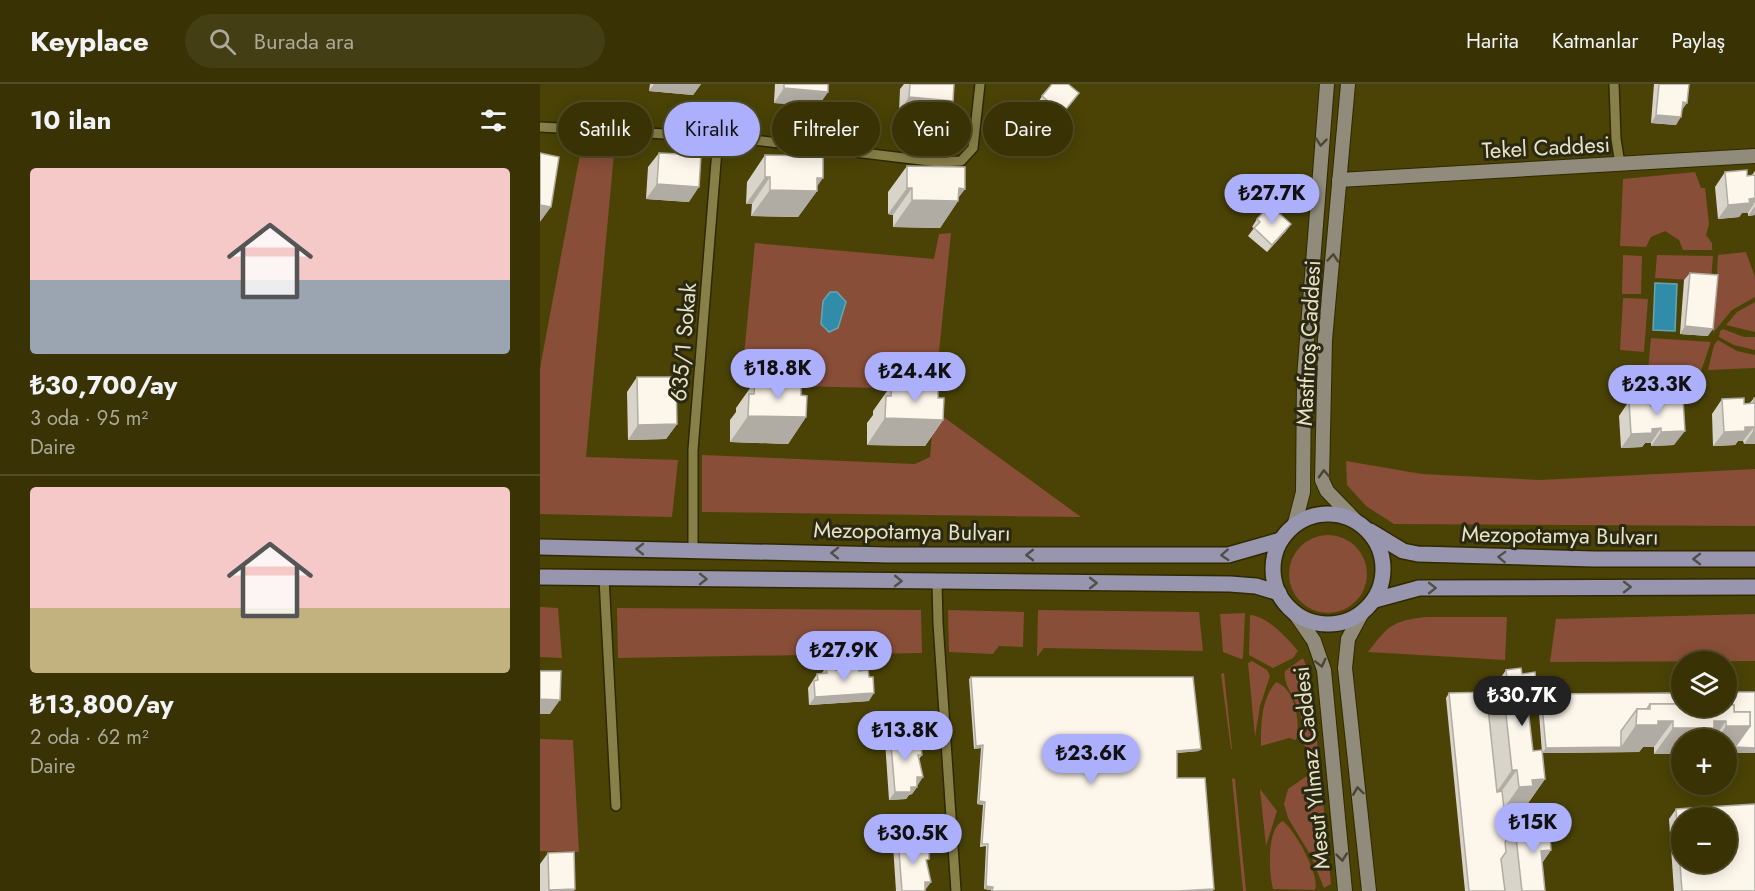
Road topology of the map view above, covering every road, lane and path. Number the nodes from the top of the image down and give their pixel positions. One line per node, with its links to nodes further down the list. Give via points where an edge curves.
1 (980, 84): 7 (street, via 973,147 962,161 938,162)
2 (1327, 84): 13 (main road, Mastfıroş Caddesi, one-way to 13, via 1304,378 1303,492)
3 (1348, 84): 11 (main road, Mastfıroş Caddesi)
4 (1614, 84): 10 (street)
5 (540, 127): 6 (street)
6 (664, 134)
7 (760, 142)
8 (716, 156): 17 (street, 635/1 Sokak, via 693,450)
9 (1755, 156): 10 (main road, Tekel Caddesi)
10 (1620, 164): 11 (main road, Tekel Caddesi)
11 (1340, 180): 12 (main road, Mastfıroş Caddesi, one-way to 11, via 1327,491 1322,480 1325,340)
12 (1355, 520): 13 (main road, via 1325,513); 14 (main road)
13 (1295, 524): 15 (main road)
14 (1370, 531): 18 (main road, Mezopotamya Bulvarı, one-way to 14, via 1418,554 1403,551); 24 (main road, via 1380,547 1384,565)
15 (1281, 540): 17 (main road, Mezopotamya Bulvarı, one-way to 17, via 1228,555 888,555); 23 (main road, via 1272,566)
16 (540, 547): 17 (main road, Mezopotamya Bulvarı, one-way to 16)
17 (693, 550)
18 (1755, 558)
19 (540, 577): 20 (main road)
20 (604, 578): 21 (main road, one-way to 21); 27 (street)
21 (937, 582): 23 (main road, one-way to 23, via 1230,584); 28 (street)
22 (1755, 587): 24 (main road, one-way to 22, via 1419,588)
23 (1279, 593): 25 (main road)
24 (1375, 600): 26 (main road)
25 (1294, 612): 26 (main road, via 1310,621 1328,624); 29 (main road, Mesut Yılmaz Caddesi, one-way to 29, via 1314,641 1324,670)
26 (1362, 613): 30 (main road, Mesut Yılmaz Caddesi, one-way to 26, via 1345,668 1348,639)
27 (616, 806)
28 (956, 891)
29 (1345, 891)
30 (1369, 891)

